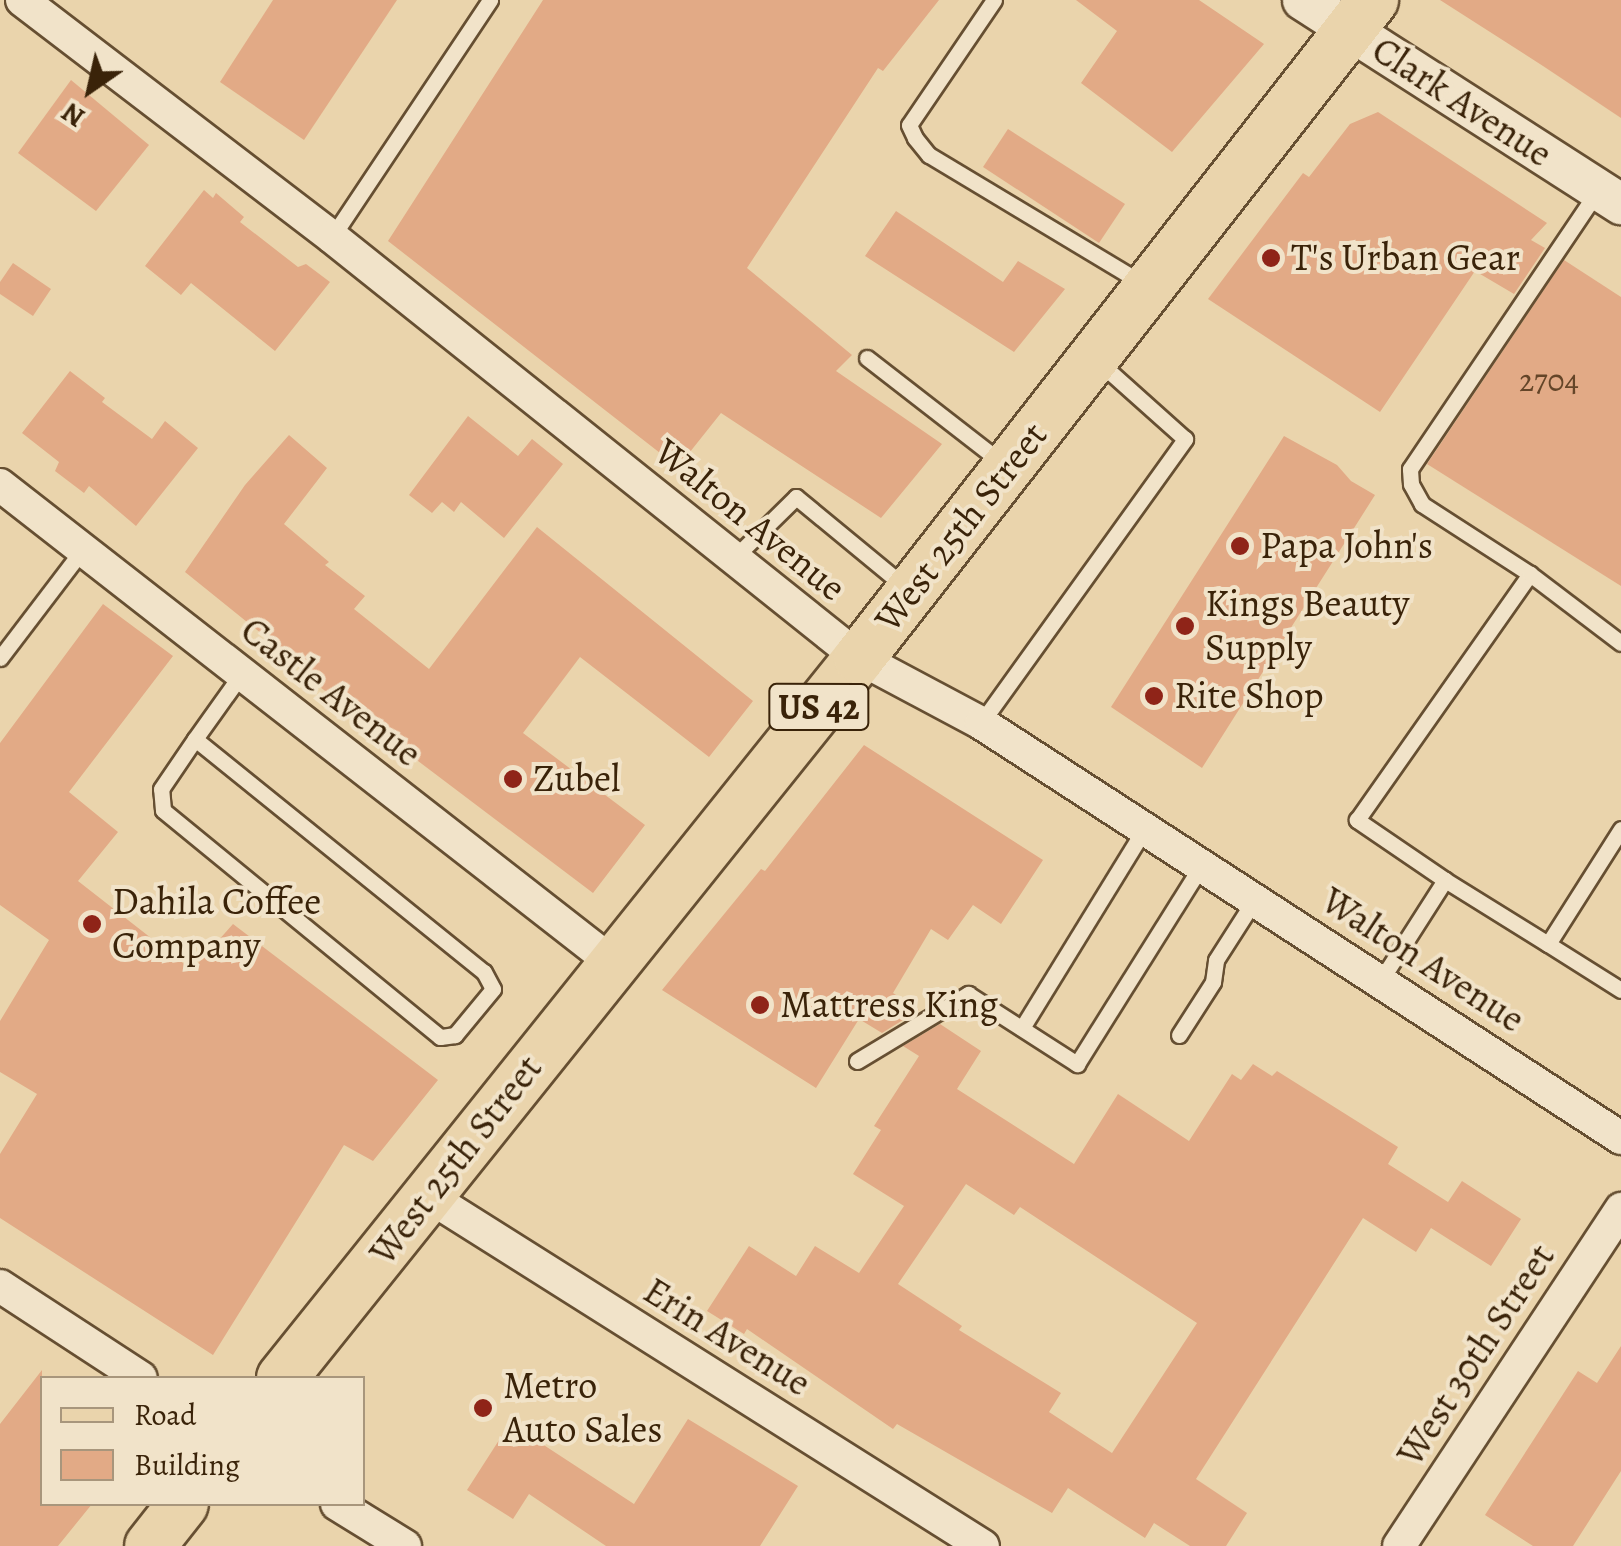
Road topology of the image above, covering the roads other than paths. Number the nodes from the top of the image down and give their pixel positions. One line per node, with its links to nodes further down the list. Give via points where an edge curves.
1 (22, 0): 7 (street, Walton Avenue)
2 (490, 0): 7 (lane)
3 (994, 0): 8 (lane, via 909,124 915,138 928,155)
4 (1303, 0): 5 (street, Clark Avenue)
5 (1361, 15): 6 (street, Clark Avenue); 8 (main road, West 25th Street / US 42)
6 (1610, 197): 15 (lane, via 1410,469 1422,504)
7 (332, 237): 14 (street, Walton Avenue)
8 (1150, 288): 10 (main road, West 25th Street / US 42)
9 (867, 358): 11 (lane)
10 (1094, 358): 11 (main road, West 25th Street / US 42); 21 (lane, via 1186,439)
11 (1008, 467): 16 (main road, West 25th Street / US 42)
12 (0, 485): 13 (street, Castle Avenue)
13 (83, 550): 18 (lane); 20 (street, Castle Avenue)
14 (734, 558): 16 (lane, via 796,496); 19 (street, Walton Avenue)
15 (1530, 574): 17 (lane); 26 (lane, via 1357,820)
16 (911, 592): 19 (main road, West 25th Street / US 42)
17 (1621, 643)
18 (0, 658)
19 (859, 658): 21 (street, Walton Avenue); 29 (main road, West 25th Street / US 42)
20 (242, 673): 22 (lane); 29 (street, Castle Avenue)
21 (981, 723): 23 (street, Walton Avenue)
22 (195, 739): 22 (lane, via 484,972 494,988 455,1035 440,1036 163,810 161,789)
23 (1144, 828): 25 (street, Walton Avenue); 32 (lane)
24 (1621, 829): 28 (lane)
25 (1202, 865): 27 (street, Walton Avenue); 32 (lane, via 1077,1064)
26 (1445, 880): 28 (lane); 30 (lane)
27 (1255, 898): 30 (street, Walton Avenue); 33 (lane)
28 (1548, 944): 31 (lane)
29 (613, 963): 36 (main road, West 25th Street / US 42)
30 (1382, 980): 35 (street, Walton Avenue)
31 (1621, 990)
32 (1022, 1028): 34 (lane, via 968,994)
33 (1179, 1035)
34 (857, 1061)
35 (1621, 1138)
36 (428, 1196): 40 (main road, West 25th Street / US 42); 45 (street, Erin Avenue)
37 (1621, 1209): 46 (street, West 30th Street)
38 (0, 1286): 39 (street)
39 (139, 1376)
40 (284, 1376)
41 (182, 1506): 43 (main road)
42 (340, 1506): 44 (street)
43 (150, 1546)
44 (405, 1546)
45 (983, 1546)
46 (1398, 1546)

